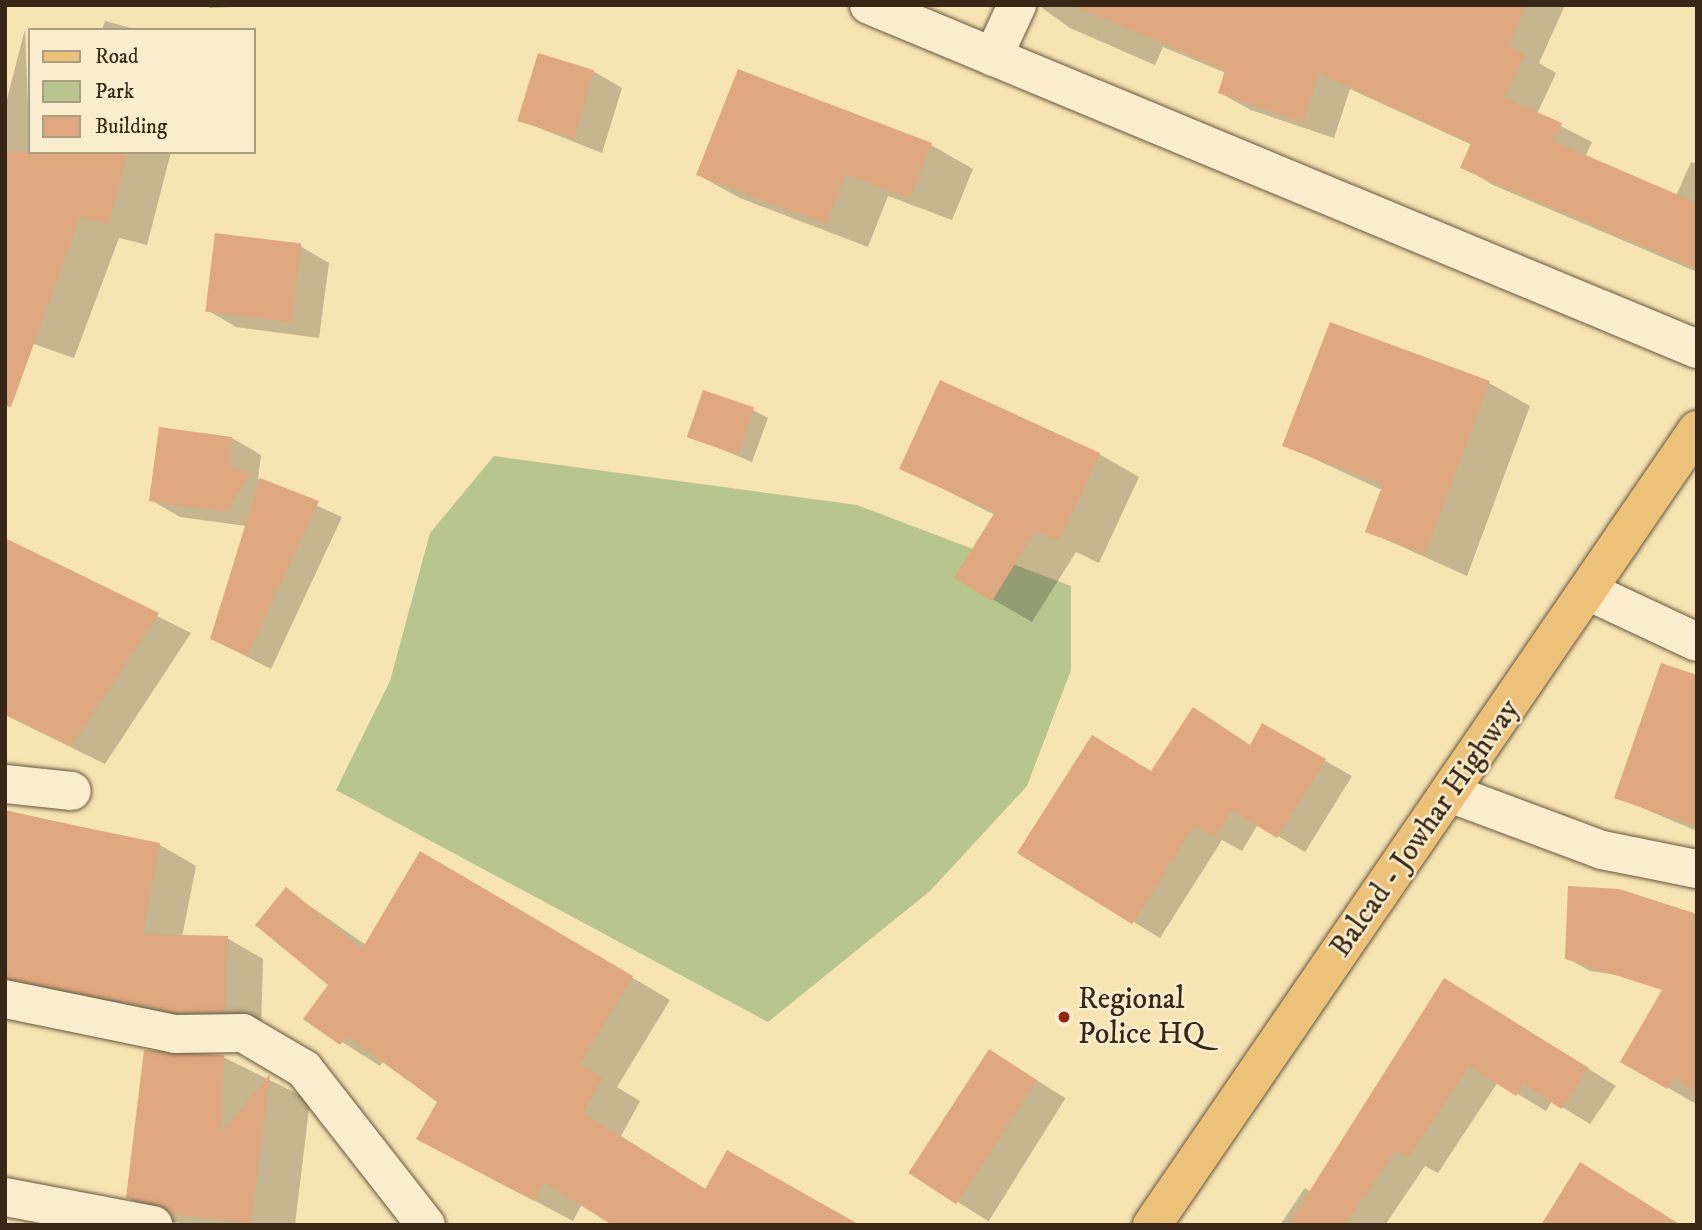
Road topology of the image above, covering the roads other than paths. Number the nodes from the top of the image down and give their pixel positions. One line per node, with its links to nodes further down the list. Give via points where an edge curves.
1 (869, 5): 3 (street)
2 (1017, 5): 3 (street)
3 (993, 57): 4 (street)
4 (1697, 349)
5 (1697, 430): 6 (main road, Balcad - Jowhar Highway)
6 (1588, 591): 7 (street); 10 (main road, Balcad - Jowhar Highway)
7 (1697, 642)
8 (5, 784): 9 (street)
9 (72, 791)
10 (1452, 794): 11 (street, via 1602,850); 16 (main road, Balcad - Jowhar Highway)
11 (1697, 869)
12 (5, 999): 15 (street, via 175,1034 243,1033 304,1069)
13 (5, 1197): 14 (street)
14 (153, 1225)
15 (426, 1225)
16 (1152, 1225)

